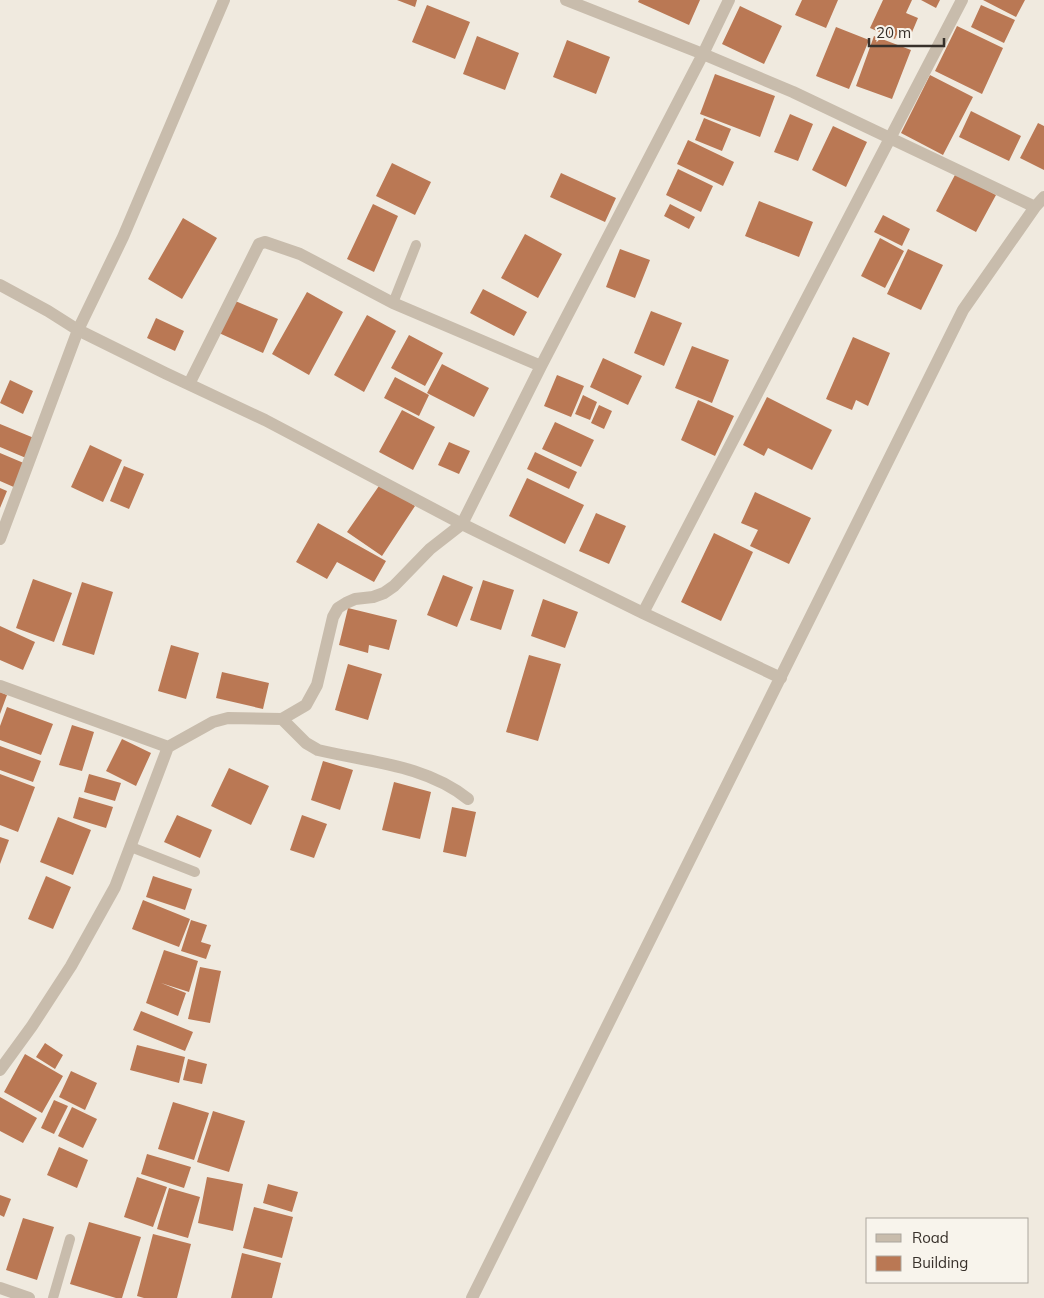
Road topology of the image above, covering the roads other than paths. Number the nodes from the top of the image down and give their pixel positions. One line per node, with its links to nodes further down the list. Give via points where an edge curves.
1 (224, 0): 12 (street, via 123,237)
2 (566, 0): 5 (street)
3 (729, 0): 5 (street)
4 (962, 0): 6 (street)
5 (703, 54): 6 (street); 13 (street)
6 (890, 137): 8 (street); 17 (street)
7 (1044, 197): 8 (street)
8 (1035, 207): 18 (street, via 963,310)
9 (416, 245): 11 (lane)
10 (0, 285): 12 (street)
11 (394, 302): 13 (street); 14 (street, via 300,254 270,243 259,244)
12 (78, 330): 14 (street); 16 (street)
13 (541, 366): 15 (street)
14 (189, 384): 15 (street)
15 (462, 524): 17 (street); 20 (street, via 384,593 355,599 338,608 317,686 306,706)
16 (0, 539)
17 (643, 613): 18 (street)
18 (781, 678): 30 (street)
19 (0, 686): 21 (street)
20 (282, 719): 21 (street, via 220,720); 22 (street, via 306,743 318,750 418,771)
21 (168, 747): 23 (street)
22 (468, 799)
23 (132, 847): 24 (lane); 25 (street, via 115,887 72,966)
24 (195, 872)
25 (0, 1070)
26 (70, 1239): 29 (lane)
27 (0, 1288): 28 (street)
28 (28, 1298)
29 (53, 1298)
30 (472, 1298)

